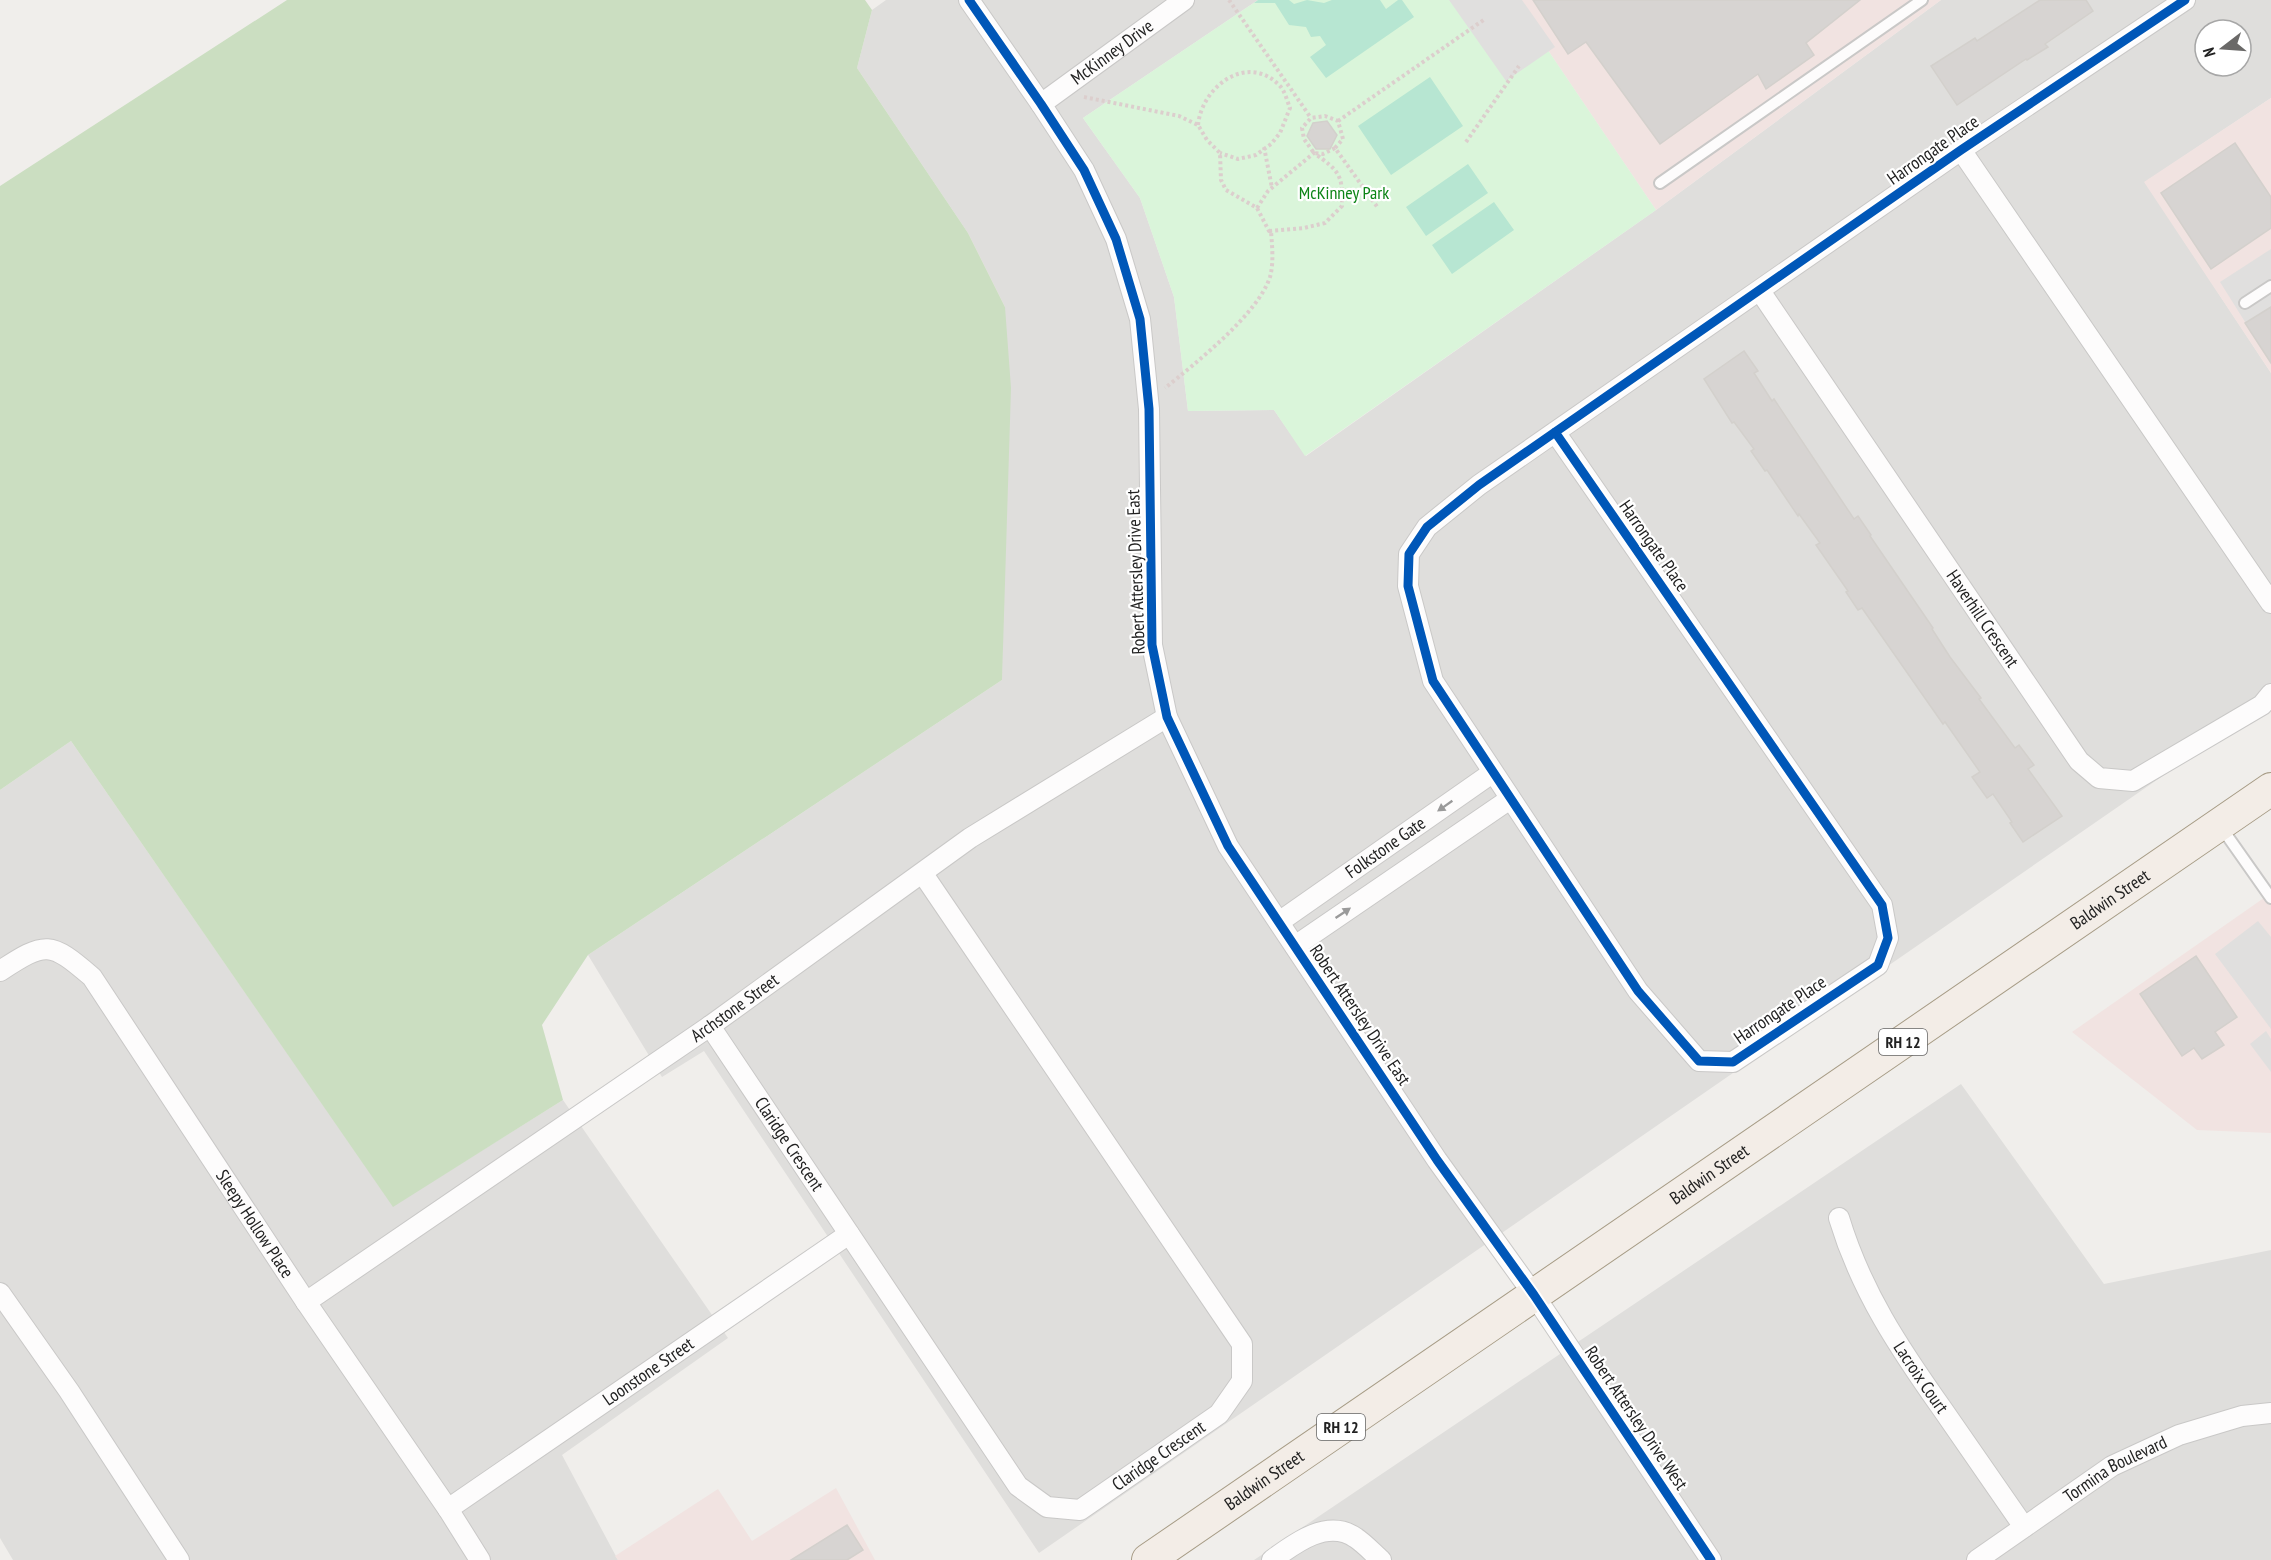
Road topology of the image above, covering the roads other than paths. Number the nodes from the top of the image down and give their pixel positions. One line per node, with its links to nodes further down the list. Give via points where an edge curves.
1 (969, 0): 5 (street, Robert Attersley Drive East)
2 (1184, 0): 5 (street, McKinney Drive)
3 (1923, 0): 7 (lane)
4 (2185, 0): 6 (street, Harrongate Place)
5 (1041, 104): 14 (street, Robert Attersley Drive East, via 1084,170 1116,239 1140,319 1149,401 1152,645)
6 (1961, 150): 9 (street, Harrongate Place); 12 (street)
7 (1660, 183)
8 (2271, 286): 10 (lane)
9 (1760, 291): 11 (street, Harrongate Place); 13 (street, Haverhill Crescent, via 2079,761 2099,778 2133,781 2262,705)
10 (2245, 303)
11 (1555, 432): 15 (street, Harrongate Place, via 1479,484 1426,527 1409,554 1408,586 1433,681); 17 (street, Harrongate Place, via 1882,905 1888,938 1878,965 1732,1062 1700,1061 1638,991)
12 (2271, 603)
13 (2271, 694)
14 (1167, 717): 19 (street, Archstone Street, via 970,838); 21 (street, Robert Attersley Drive East, via 1228,846)
15 (1492, 772): 17 (street, Harrongate Place); 21 (street, Folkstone Gate, one-way to 21)
16 (2271, 789): 18 (main road, Baldwin Street / RH 12)
17 (1510, 799): 22 (street, Folkstone Gate, one-way to 17)
18 (2220, 824): 20 (lane); 28 (main road, Baldwin Street / RH 12)
19 (922, 874): 24 (street, Archstone Street); 26 (street, Claridge Crescent, via 1242,1344 1242,1381 1219,1414 1080,1509 1047,1507 1018,1486)
20 (2271, 898)
21 (1279, 922): 22 (street, Robert Attersley Drive East)
22 (1295, 946): 28 (street, Robert Attersley Drive East, via 1437,1160)
23 (0, 971): 29 (street, Sleepy Hollow Place, via 29,952 50,948 92,977)
24 (710, 1026): 26 (street, Claridge Crescent); 29 (street, Archstone Street)
25 (1839, 1218): 32 (street, Lacroix Court, via 1871,1299)
26 (849, 1234): 31 (street, Loonstone Street)
27 (0, 1293): 33 (street)
28 (1534, 1295): 35 (main road, Baldwin Street / RH 12); 38 (street, Robert Attersley Drive West)
29 (306, 1302): 31 (street, Sleepy Hollow Place)
30 (2271, 1413): 32 (street, Tormina Boulevard, via 2242,1416 2179,1435 2112,1466)
31 (448, 1509): 34 (street, Sleepy Hollow Place)
32 (2025, 1527): 39 (street, Tormina Boulevard)
33 (179, 1560)
34 (480, 1560)
35 (1148, 1560)
36 (1272, 1560): 37 (street, via 1314,1533 1335,1529 1355,1536)
37 (1380, 1560)
38 (1711, 1560)
39 (1977, 1560)

